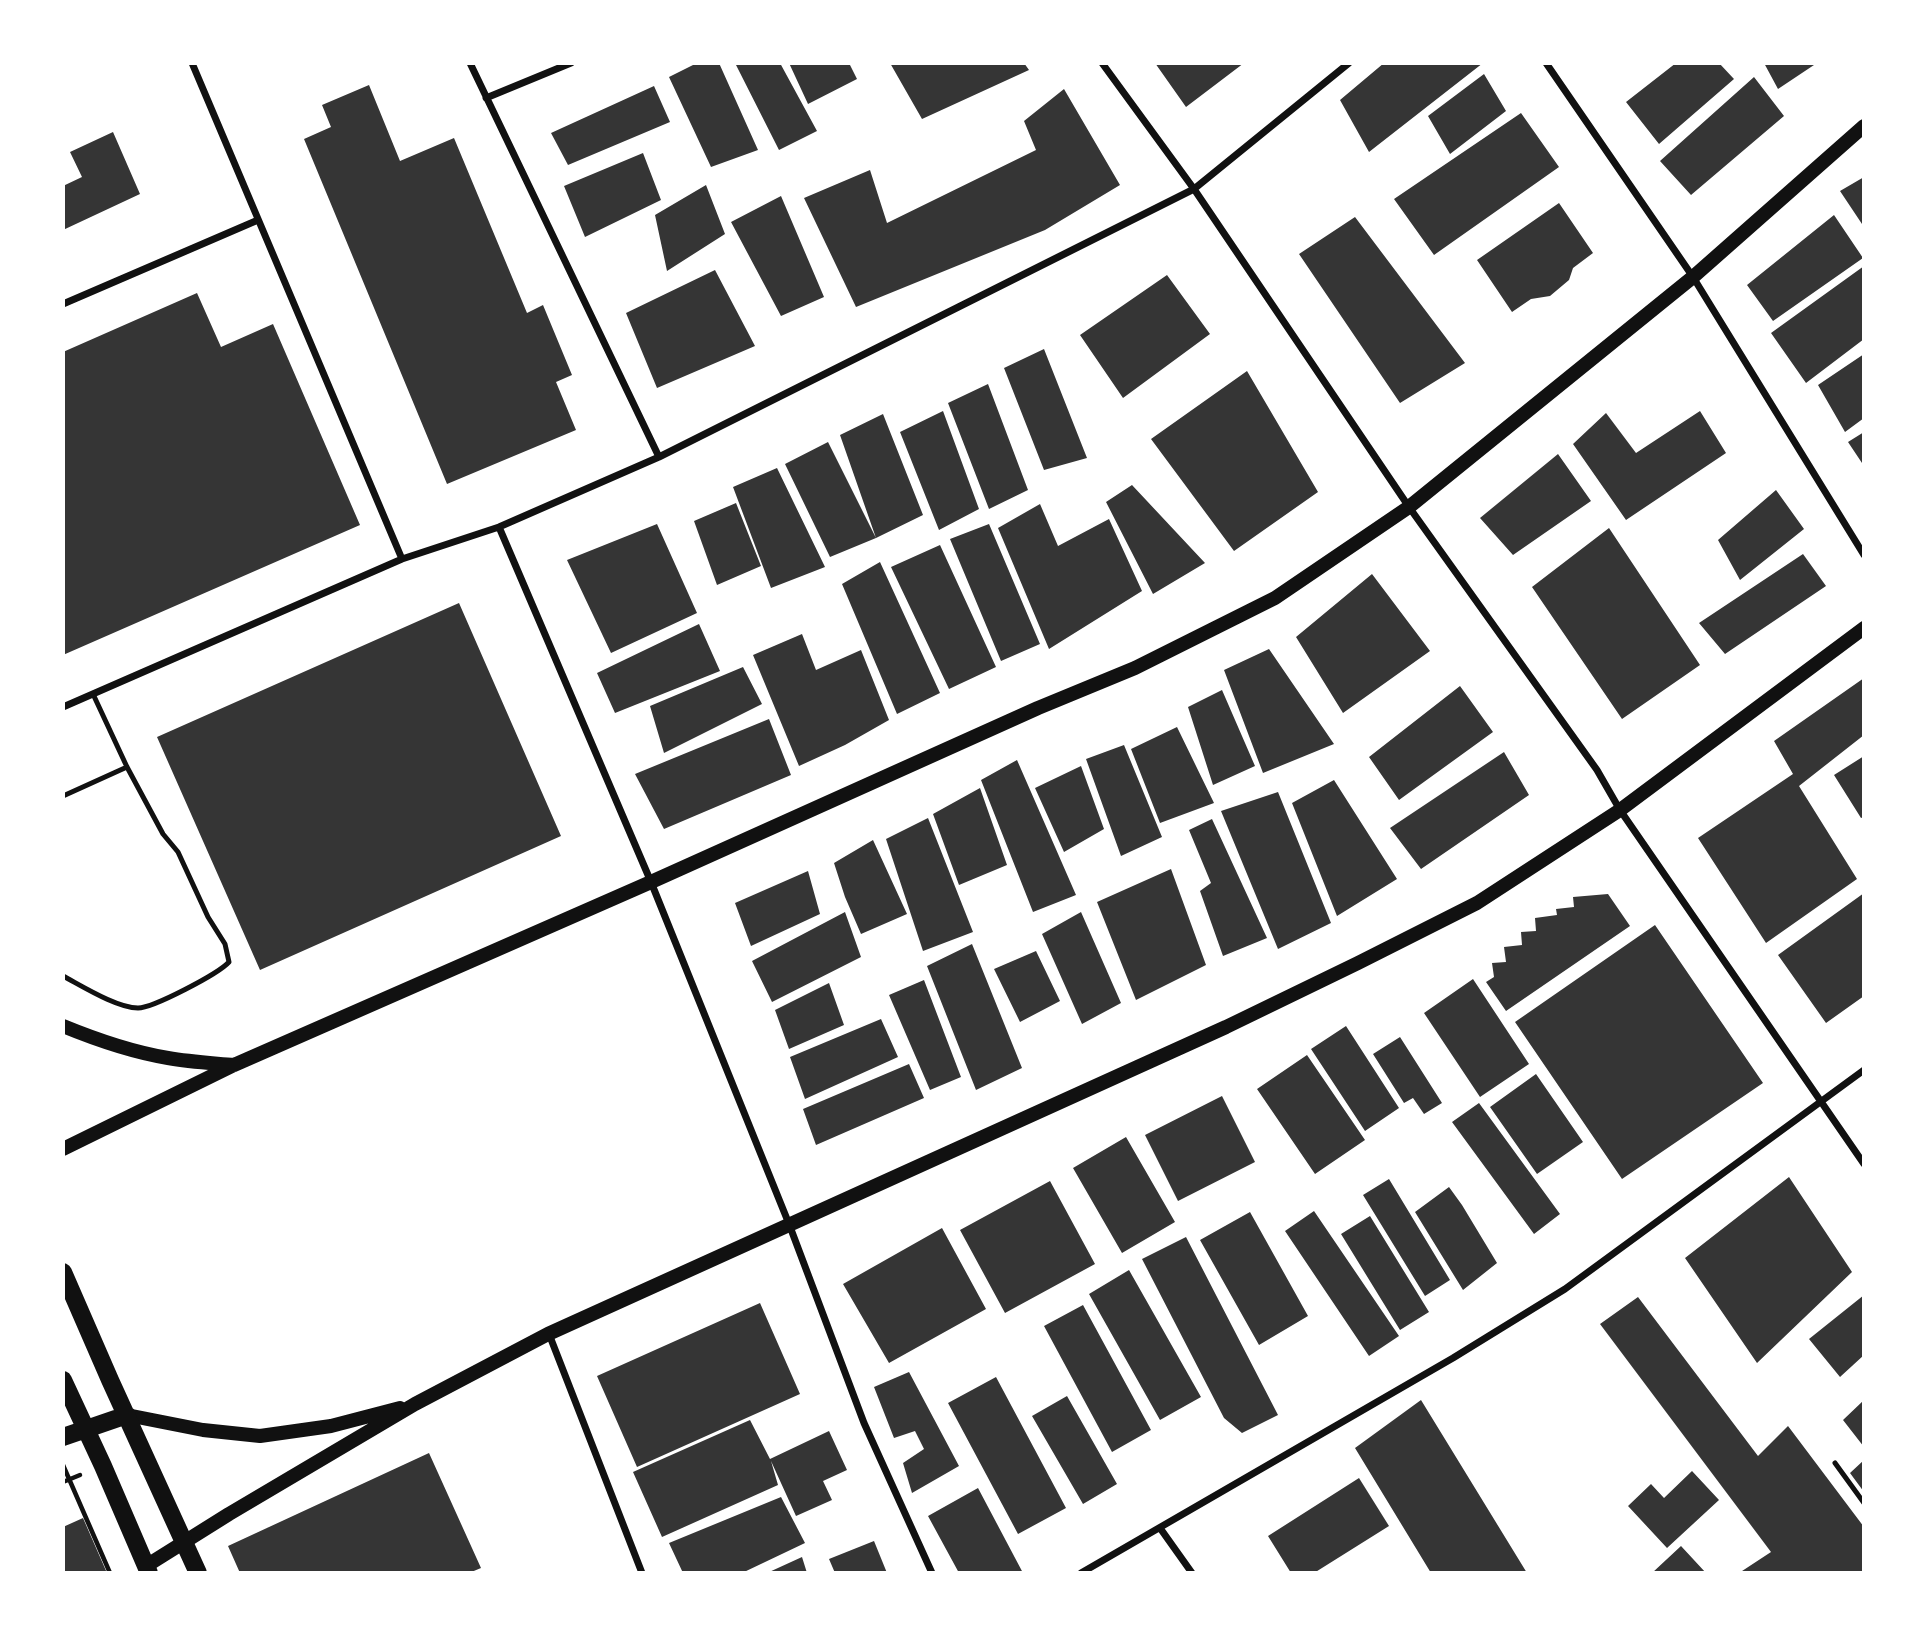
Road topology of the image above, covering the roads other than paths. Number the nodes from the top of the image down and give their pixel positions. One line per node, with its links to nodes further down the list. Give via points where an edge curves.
1 (192, 63): 10 (street)
2 (470, 63): 7 (street)
3 (571, 63): 7 (street)
4 (1102, 63): 9 (street)
5 (1349, 63): 9 (street)
6 (1546, 63): 11 (street)
7 (486, 98): 13 (street)
8 (1864, 126): 11 (main road)
9 (1194, 189): 13 (street); 14 (street)
10 (258, 220): 12 (street); 17 (street)
11 (1693, 277): 14 (main road); 16 (street)
12 (63, 304)
13 (659, 457): 15 (street)
14 (1409, 507): 23 (street, via 1597,770); 24 (main road, via 1275,598 1147,662)
15 (499, 527): 17 (street); 24 (street)
16 (1864, 555)
17 (402, 559): 19 (street)
18 (1864, 628): 23 (main road)
19 (93, 694): 20 (street); 21 (lane)
20 (63, 707)
21 (127, 767): 22 (lane); 25 (lane, via 163,834 178,852 225,944 229,962 138,1008 115,1002)
22 (63, 796)
23 (1620, 810): 29 (street); 32 (main road, via 1477,903 1358,963)
24 (651, 882): 27 (main road); 32 (street)
25 (63, 976)
26 (63, 1026): 27 (main road, via 158,1056)
27 (234, 1065): 30 (main road)
28 (1864, 1070): 29 (street)
29 (1821, 1101): 31 (street); 42 (street, via 1565,1289)
30 (63, 1149)
31 (1864, 1164)
32 (789, 1224): 34 (main road); 47 (street, via 864,1423)
33 (63, 1272): 37 (main road)
34 (548, 1334): 36 (main road); 46 (street)
35 (63, 1380): 38 (main road)
36 (415, 1404): 37 (main road, via 331,1426 260,1436); 43 (main road)
37 (127, 1415): 38 (main road); 43 (main road)
38 (85, 1429): 39 (main road); 44 (main road)
39 (63, 1437)
40 (1835, 1463): 41 (lane)
41 (1864, 1503)
42 (1160, 1528): 48 (street); 49 (street)
43 (185, 1542): 44 (main road); 45 (main road)
44 (148, 1570)
45 (198, 1573)
46 (642, 1573)
47 (932, 1573)
48 (1081, 1573)
49 (1192, 1573)

